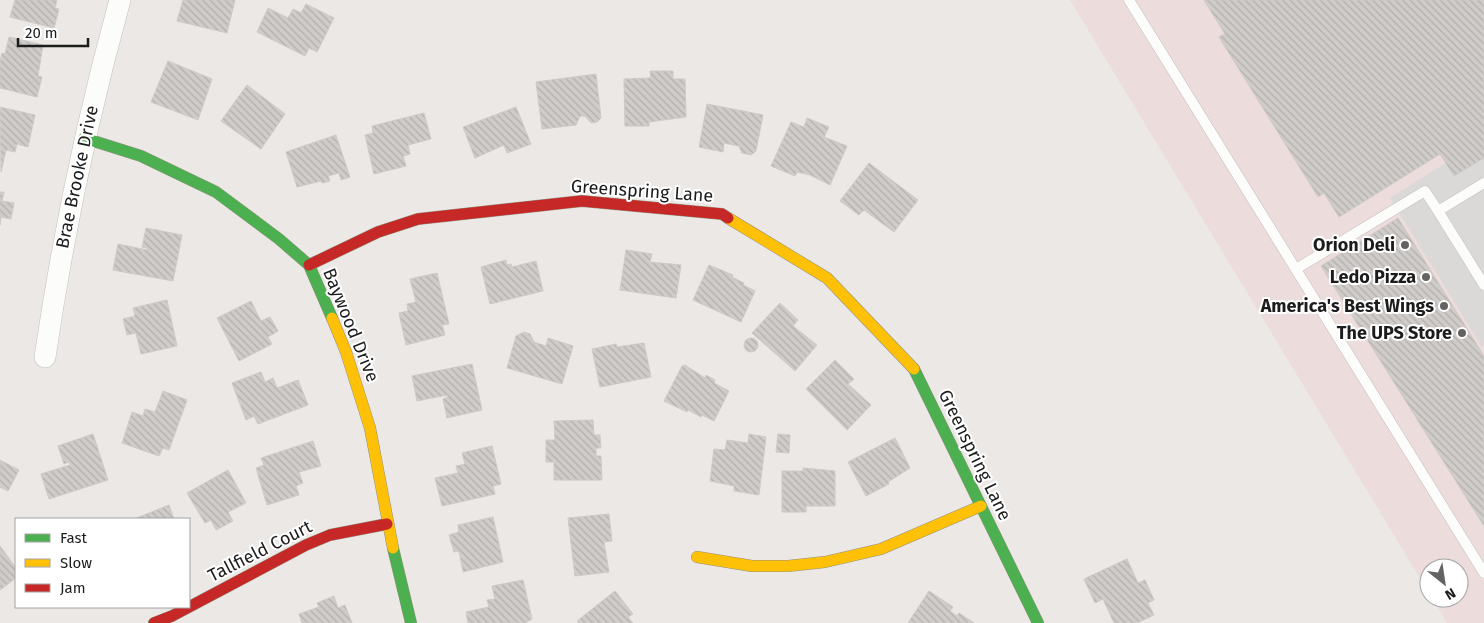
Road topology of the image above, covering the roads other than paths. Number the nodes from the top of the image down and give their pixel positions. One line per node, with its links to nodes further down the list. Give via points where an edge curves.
1 (120, 0): 3 (street, Brae Brooke Drive)
2 (1129, 0): 7 (lane)
3 (84, 138): 6 (street, Baywood Drive, via 141,156 216,192); 9 (street, Brae Brooke Drive, via 61,247)
4 (1484, 183): 5 (lane)
5 (1438, 212): 7 (lane, via 1425,191); 8 (lane)
6 (309, 266): 10 (street, Greenspring Lane, via 378,232 418,219 582,201 722,214 827,278 913,368); 11 (street, Baywood Drive, via 360,391)
7 (1296, 269): 13 (lane)
8 (1484, 285)
9 (45, 357)
10 (981, 506): 12 (street, via 881,549 825,562 752,566); 18 (street, Greenspring Lane)
11 (387, 524): 14 (street, Tallfield Court, via 330,535); 17 (street, Baywood Drive)
12 (697, 557)
13 (1484, 573)
14 (190, 606)
15 (186, 608): 16 (street, Tallfield Court)
16 (154, 623)
17 (411, 623)
18 (1038, 623)

